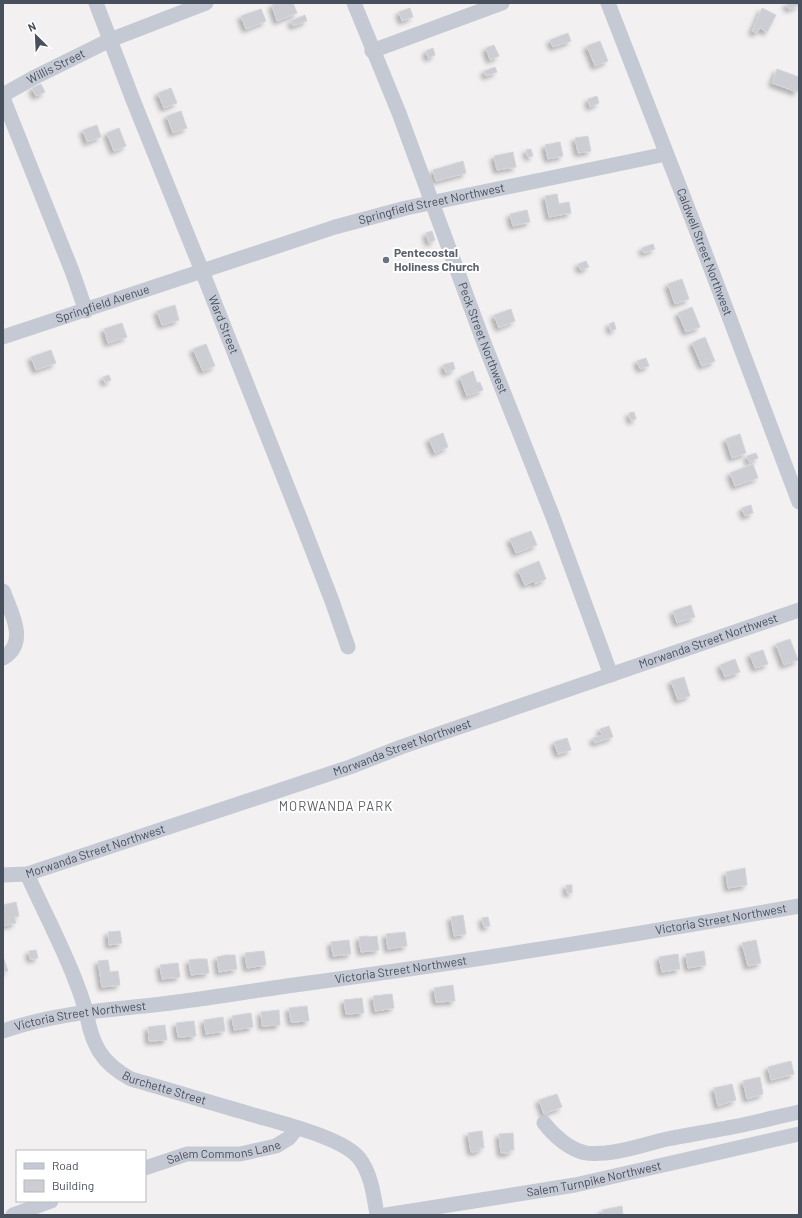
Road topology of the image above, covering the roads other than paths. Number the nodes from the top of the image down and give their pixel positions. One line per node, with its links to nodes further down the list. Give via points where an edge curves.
1 (96, 3): 6 (street, Ward Street)
2 (206, 3): 6 (street, Willis Street)
3 (354, 3): 7 (street, Peck Street Northwest)
4 (502, 3): 7 (street)
5 (608, 3): 10 (street, Caldwell Street Northwest)
6 (110, 40): 8 (street, Willis Street); 12 (street, Ward Street)
7 (372, 51): 11 (street, Peck Street Northwest)
8 (3, 95)
9 (3, 98): 13 (street)
10 (666, 154): 11 (street, Springfield Street Northwest); 15 (street, Caldwell Street Northwest)
11 (432, 203): 12 (street, Springfield Street Northwest, via 335,227); 20 (street, Peck Street Northwest)
12 (202, 271): 13 (street, Springfield Avenue); 18 (street, Ward Street, via 306,532)
13 (86, 310): 14 (street, Springfield Avenue)
14 (3, 337)
15 (799, 502)
16 (3, 591): 19 (street, via 17,630 16,643)
17 (799, 610): 20 (street, Morwanda Street Northwest)
18 (348, 647)
19 (6, 655)
20 (611, 675): 21 (street, Morwanda Street Northwest, via 350,767)
21 (27, 874): 22 (street, Morwanda Street Northwest); 24 (street, Burchette Street, via 71,968)
22 (3, 875)
23 (799, 906): 24 (street, Victoria Street Northwest, via 452,963 163,1004)
24 (86, 1012): 25 (street, Victoria Street Northwest, via 50,1017); 28 (street, Burchette Street, via 93,1040 107,1061 120,1073)
25 (3, 1031)
26 (799, 1112): 27 (street, via 672,1138 618,1152 594,1154 577,1150)
27 (544, 1123)
28 (297, 1128): 30 (street, Salem Commons Lane, via 289,1138 269,1148 240,1154 187,1154); 33 (street, Burchette Street, via 344,1146 359,1158 370,1182)
29 (799, 1134): 34 (street, Salem Turnpike Northwest, via 576,1184)
30 (146, 1168)
31 (48, 1202): 32 (street)
32 (13, 1215)
33 (377, 1215)
34 (386, 1215)

